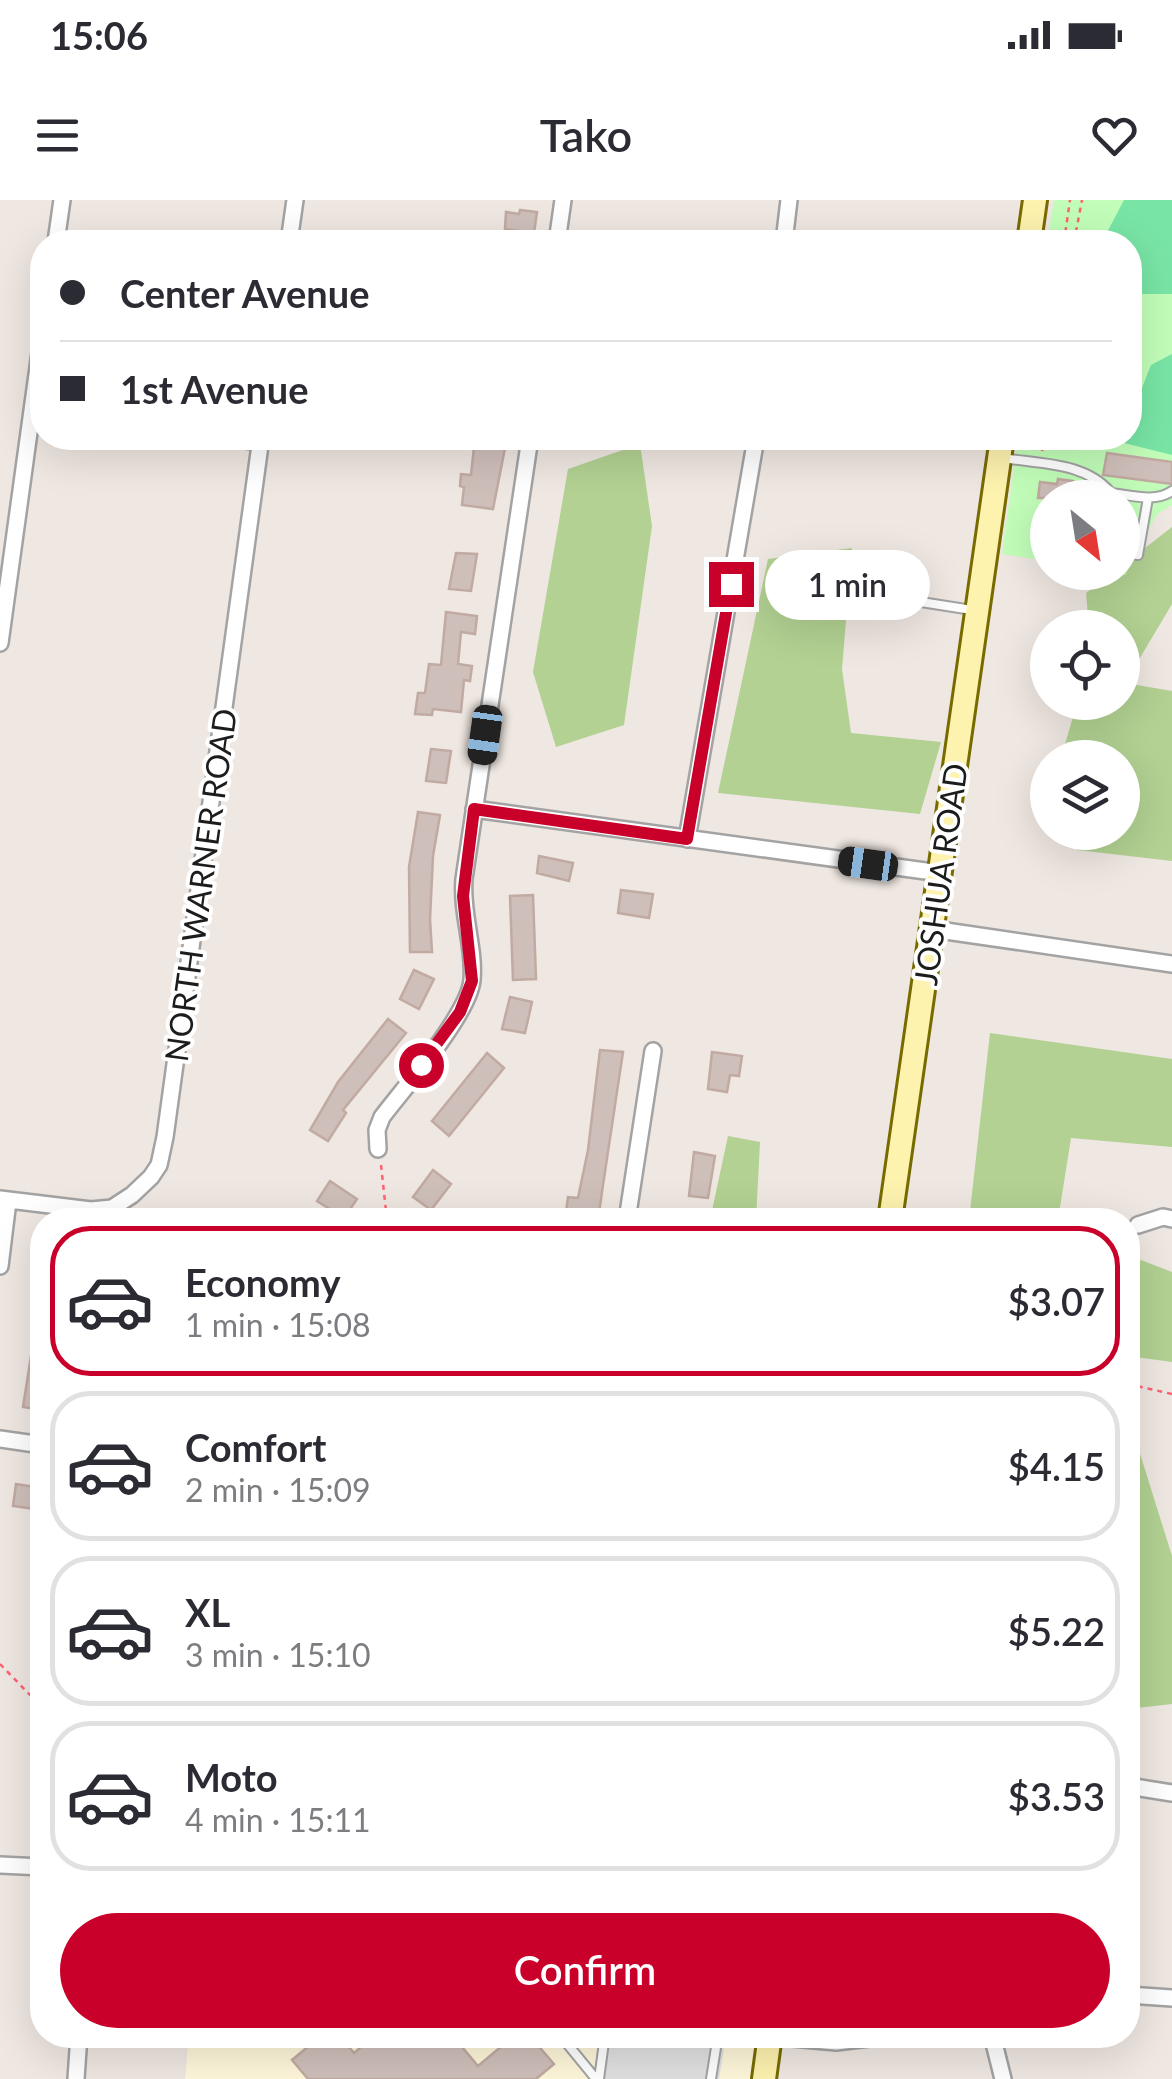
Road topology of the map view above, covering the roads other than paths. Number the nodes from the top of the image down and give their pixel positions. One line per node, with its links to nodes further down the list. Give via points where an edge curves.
1 (62, 200): 6 (street)
2 (295, 200): 7 (street)
3 (562, 200): 8 (street)
4 (789, 200): 9 (street)
5 (1035, 200): 10 (main road)
6 (58, 230)
7 (291, 230)
8 (558, 230)
9 (785, 230)
10 (1031, 230)
11 (31, 450): 24 (street)
12 (259, 450): 34 (street, NORTH WARNER ROAD, via 162,1155 142,1187)
13 (528, 450): 25 (street)
14 (754, 450): 26 (street)
15 (1001, 450): 23 (main road, JOSHUA ROAD)
16 (1008, 450): 17 (lane)
17 (1101, 480)
18 (1172, 492): 20 (lane)
19 (1140, 497): 20 (lane)
20 (1148, 498): 21 (lane)
21 (1140, 544)
22 (852, 591): 23 (lane)
23 (976, 611): 27 (main road, JOSHUA ROAD)
24 (0, 643)
25 (474, 809): 26 (street); 31 (street, via 463,896 472,981 460,1012 382,1118)
26 (687, 839): 27 (street)
27 (940, 873): 28 (main road, JOSHUA ROAD)
28 (932, 929): 29 (street); 36 (main road, JOSHUA ROAD)
29 (1172, 964)
30 (653, 1051): 35 (street)
31 (378, 1149)
32 (4, 1200): 33 (street, NORTH WARNER ROAD); 39 (street)
33 (83, 1208)
34 (108, 1208)
35 (629, 1208)
36 (892, 1208)
37 (1172, 1219): 38 (street)
38 (1140, 1223)
39 (0, 1266)
40 (0, 1440): 41 (street)
41 (30, 1444)
42 (1140, 1788): 43 (street)
43 (1172, 1793)
44 (0, 1865): 45 (street)
45 (30, 1866)
46 (1140, 1996): 47 (street)
47 (1172, 1998)
48 (78, 2048): 54 (street)
49 (571, 2048): 55 (lane)
50 (603, 2048): 55 (lane)
51 (716, 2048): 56 (lane)
52 (769, 2048): 57 (main road)
53 (996, 2048): 58 (street)
54 (76, 2079)
55 (598, 2079)
56 (710, 2079)
57 (764, 2079)
58 (1004, 2079)

